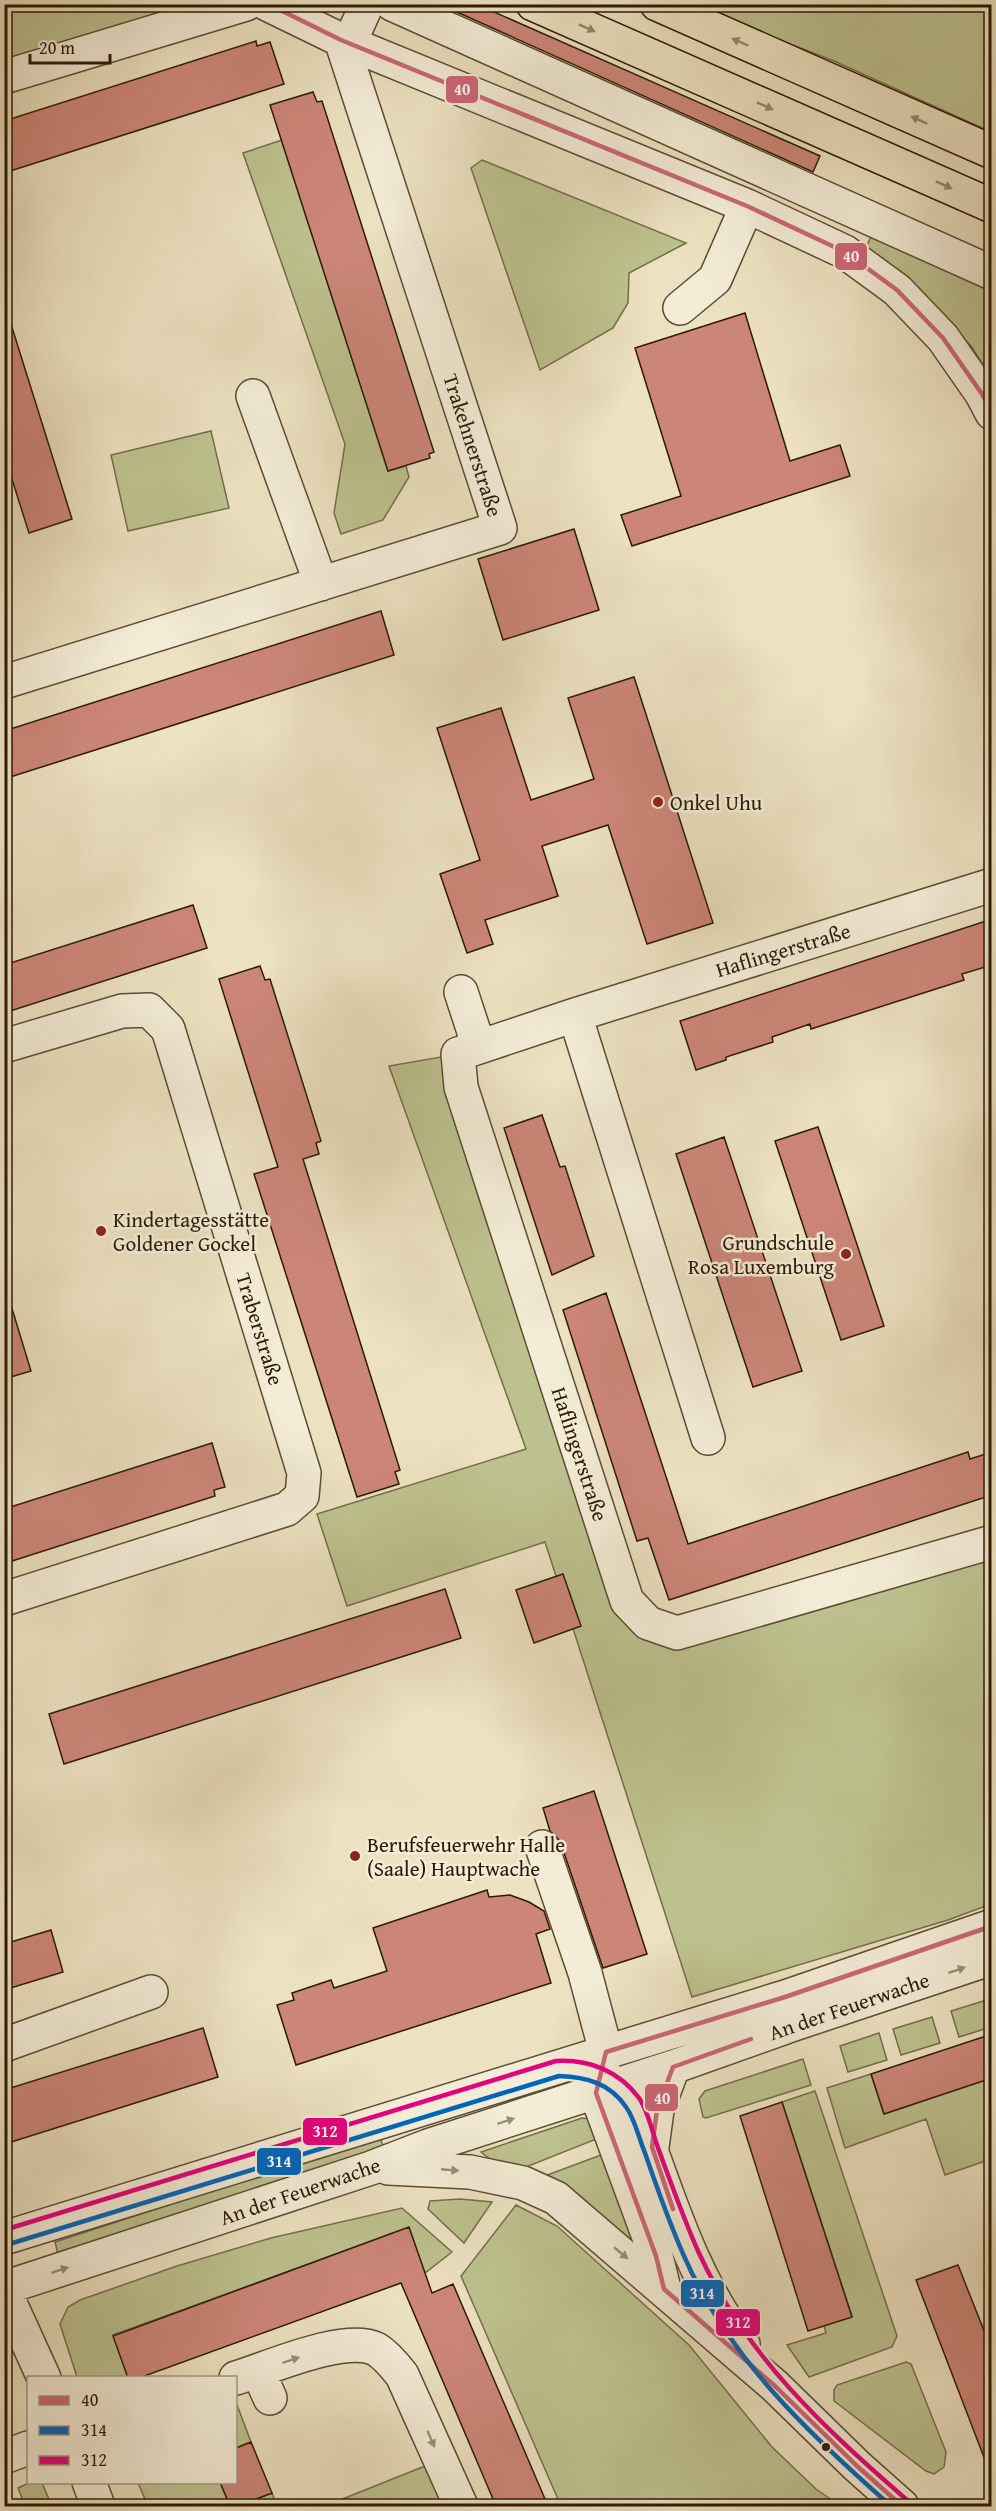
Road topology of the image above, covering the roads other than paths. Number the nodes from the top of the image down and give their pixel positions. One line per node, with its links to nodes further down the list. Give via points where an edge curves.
1 (246, 4): 8 (street)
2 (267, 4): 7 (street)
3 (367, 4): 7 (street)
4 (392, 4): 12 (street)
5 (533, 4): 11 (highway, one-way to 11)
6 (657, 4): 9 (highway, one-way to 6)
7 (345, 42): 10 (street); 18 (street, Trakehnerstraße, via 500,528)
8 (4, 77)
9 (992, 152)
10 (747, 206): 13 (street); 15 (street, via 715,279)
11 (992, 206)
12 (865, 216): 13 (street); 14 (street)
13 (846, 252): 17 (street, via 897,290 943,338)
14 (992, 273)
15 (680, 308)
16 (253, 396): 18 (street)
17 (992, 413)
18 (321, 584): 19 (street, Trakehnerstraße)
19 (4, 682)
20 (992, 885): 22 (street, Haflingerstraße)
21 (461, 992): 24 (street)
22 (575, 1015): 24 (street, Haflingerstraße); 25 (street)
23 (4, 1046): 27 (street, Traberstraße, via 122,1011 149,1010 168,1029 304,1473 302,1496 287,1509)
24 (479, 1047): 26 (street, Haflingerstraße, via 458,1054 461,1088 627,1601 648,1623 677,1633)
25 (708, 1438)
26 (992, 1542)
27 (4, 1599)
28 (542, 1847): 34 (street, via 585,1973)
29 (992, 1926): 34 (street, An der Feuerwache, via 785,1996)
30 (992, 1958): 33 (street, An der Feuerwache, one-way to 30)
31 (151, 1992): 32 (street)
32 (4, 2045)
33 (673, 2067): 34 (street, An der Feuerwache); 35 (street, via 657,2110)
34 (605, 2076): 35 (street, via 634,2104); 36 (street, An der Feuerwache, one-way to 34); 37 (street, An der Feuerwache, via 582,2069 558,2068); 39 (street)
35 (651, 2148): 42 (street, via 708,2288 736,2337)
36 (371, 2168): 38 (street, An der Feuerwache, one-way to 36); 39 (street, one-way to 39, via 470,2172 523,2183 556,2198)
37 (4, 2238)
38 (4, 2289): 40 (street)
39 (664, 2289): 42 (street)
40 (43, 2376)
41 (254, 2382): 47 (street, one-way to 47, via 333,2360 350,2344 376,2350 395,2365 408,2387)
42 (775, 2386): 48 (street)
43 (27, 2448): 44 (street)
44 (4, 2457)
45 (90, 2484): 46 (street)
46 (98, 2506)
47 (461, 2506)
48 (902, 2506)

